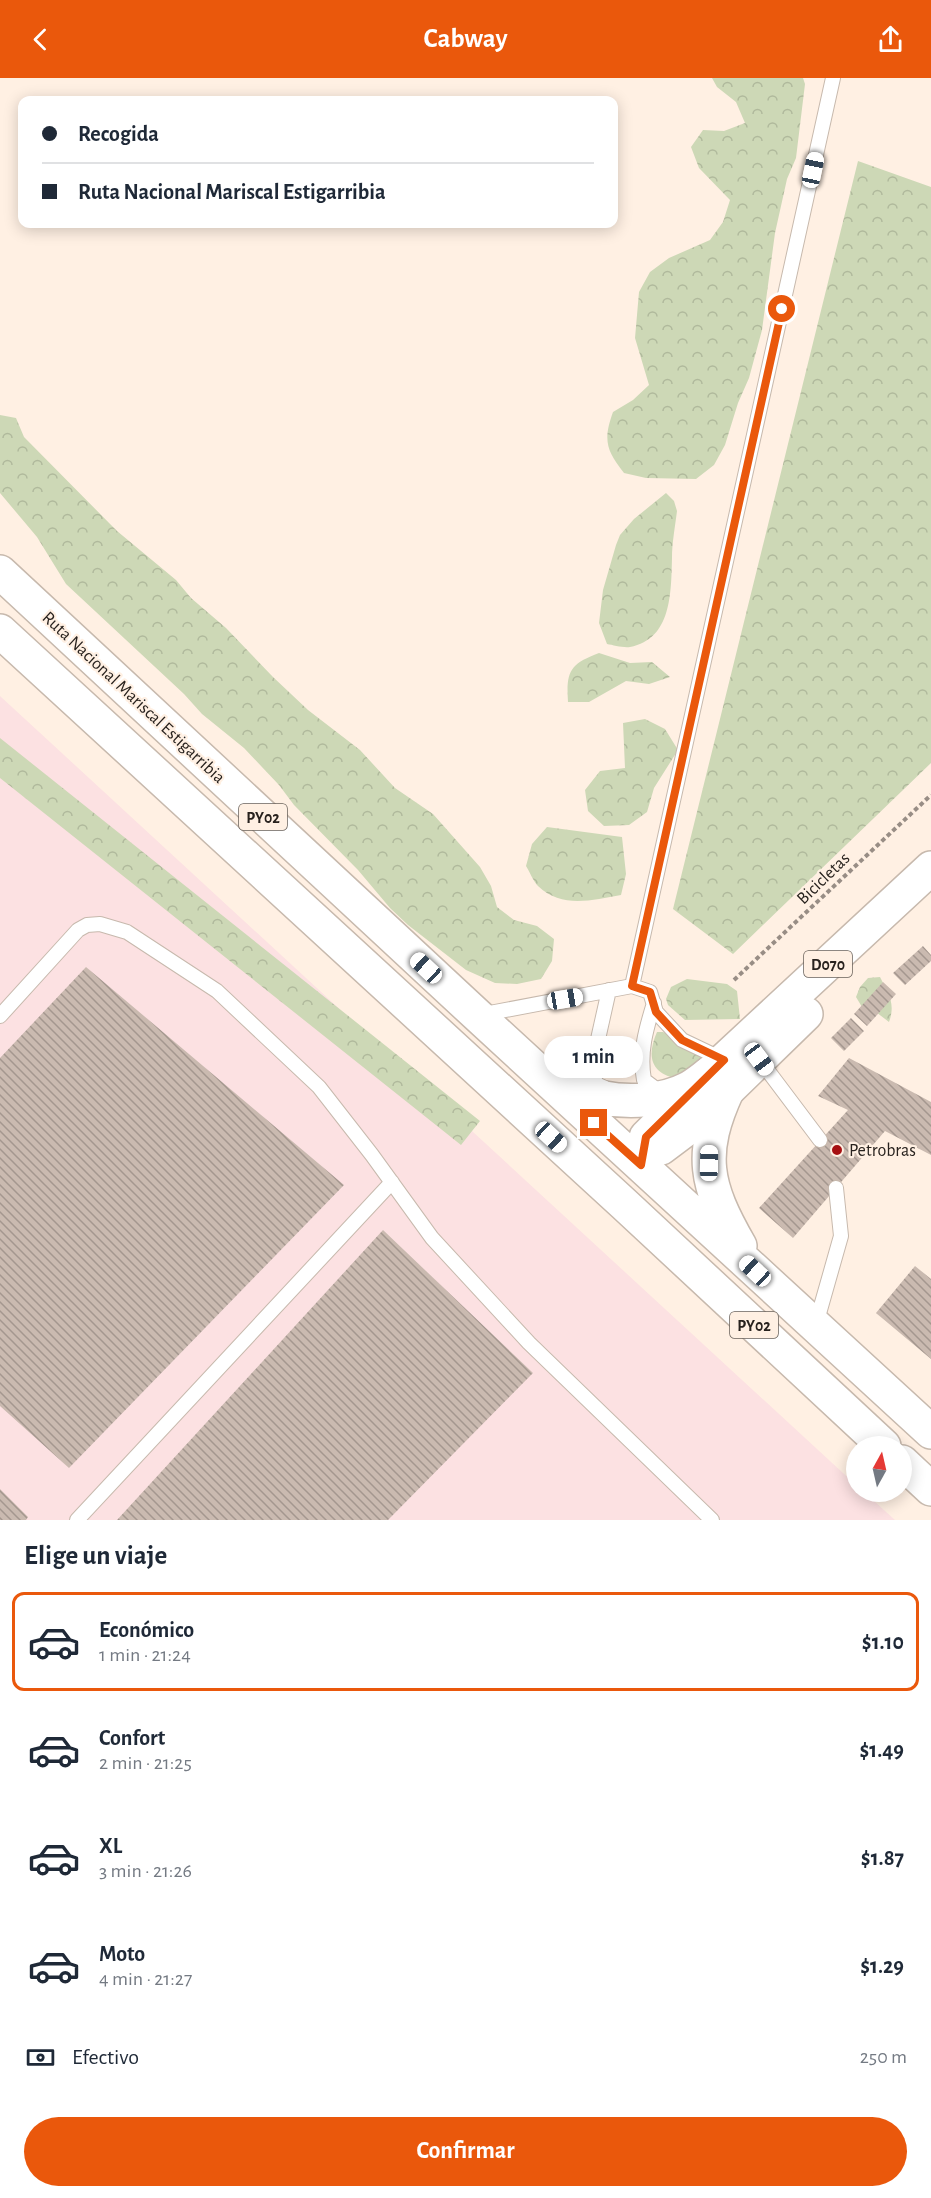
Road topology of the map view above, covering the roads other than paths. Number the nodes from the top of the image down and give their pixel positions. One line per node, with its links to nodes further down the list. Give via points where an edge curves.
1 (833, 78): 7 (lane)
2 (0, 572): 11 (main road, Ruta Nacional Mariscal Estigarribia / PY02)
3 (0, 631): 6 (main road, PY02)
4 (931, 868): 16 (main road, D070)
5 (931, 894): 14 (main road, D070)
6 (328, 932): 18 (main road, via 394,974 559,1128 587,1146); 23 (main road, PY02)
7 (632, 986): 8 (lane); 9 (lane, via 650,992)
8 (609, 990): 11 (lane); 12 (lane)
9 (654, 1003): 13 (lane); 16 (lane, via 656,1012 682,1040)
10 (0, 1016): 19 (lane, via 78,930 100,924 127,932 217,991 319,1087)
11 (477, 1016): 15 (main road, Ruta Nacional Mariscal Estigarribia / PY02)
12 (596, 1045): 13 (lane); 16 (lane, via 592,1066 596,1084 616,1093)
13 (642, 1054): 16 (lane, via 644,1080 656,1089)
14 (759, 1059): 16 (main road, D070); 17 (lane)
15 (526, 1061): 16 (main road, via 604,1098 629,1100); 18 (main road, Ruta Nacional Mariscal Estigarribia / PY02)
16 (701, 1082): 18 (main road, D070, via 646,1137); 21 (main road, via 717,1113 710,1139 712,1188)
17 (820, 1140)
18 (637, 1157): 21 (main road, Ruta Nacional Mariscal Estigarribia / PY02); 23 (main road, via 644,1197 657,1217 779,1327)
19 (392, 1182): 28 (lane); 29 (lane, via 432,1238 530,1343)
20 (836, 1188): 22 (lane, via 841,1236)
21 (755, 1271): 22 (main road, Ruta Nacional Mariscal Estigarribia / PY02)
22 (816, 1326): 24 (main road, Ruta Nacional Mariscal Estigarribia / PY02)
23 (809, 1377): 25 (main road, PY02)
24 (931, 1432)
25 (873, 1436)
26 (912, 1471): 27 (main road)
27 (931, 1489)
28 (77, 1520)
29 (712, 1520)

